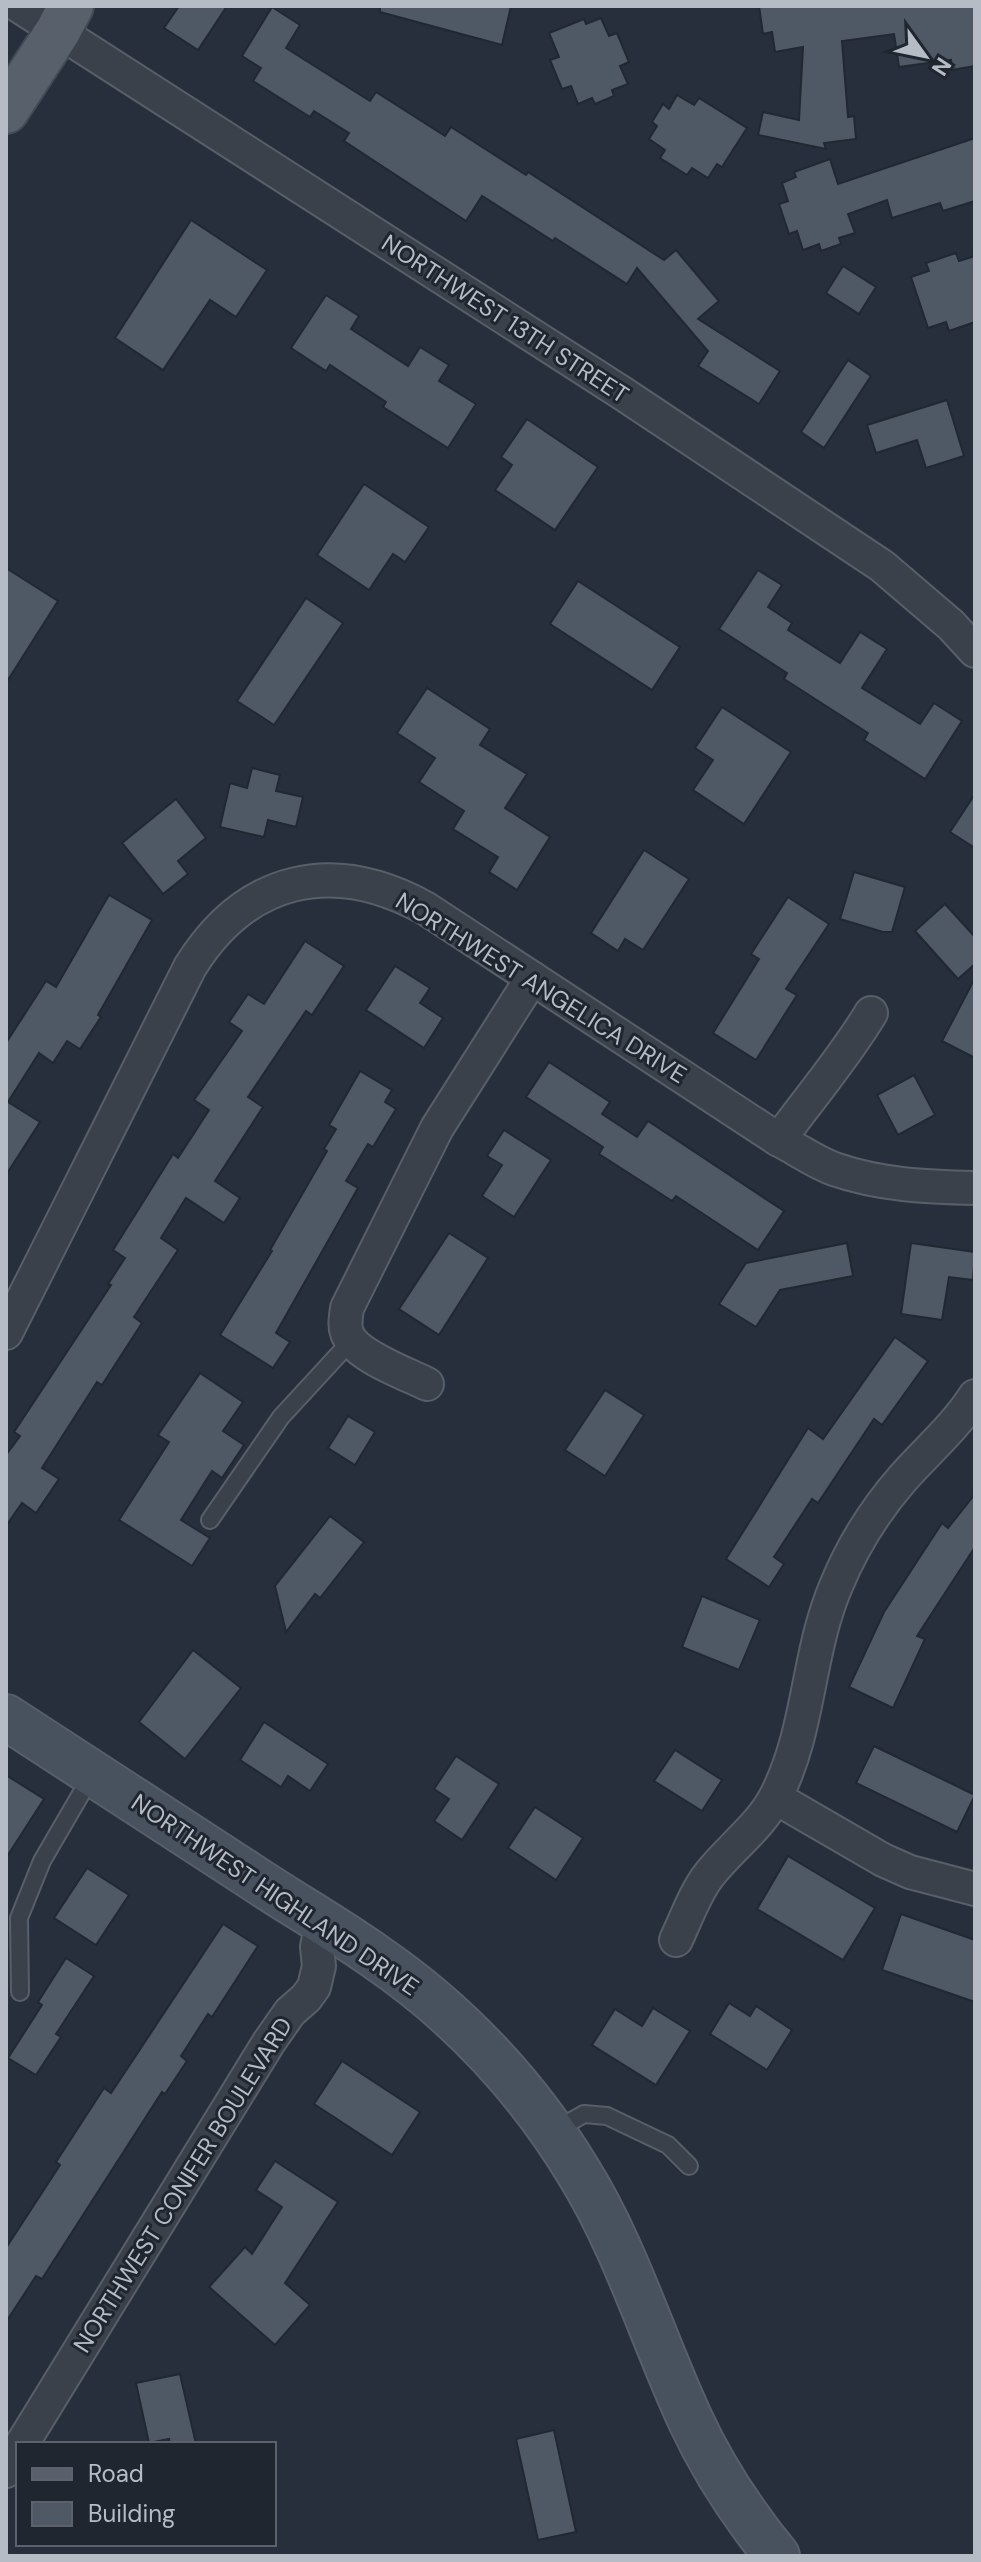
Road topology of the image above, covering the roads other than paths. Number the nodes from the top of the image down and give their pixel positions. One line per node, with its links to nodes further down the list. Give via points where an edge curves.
1 (19, 6): 2 (street, NORTHWEST 13TH STREET)
2 (64, 19): 3 (main road); 4 (street, NORTHWEST 13TH STREET, via 882,566)
3 (6, 111)
4 (975, 651)
5 (532, 978): 7 (street, NORTHWEST ANGELICA DRIVE); 9 (street, NORTHWEST ANGELICA DRIVE, via 425,908 365,883 316,880 259,897 229,918 190,967); 10 (street, via 430,1142 347,1308)
6 (871, 1013): 7 (street)
7 (779, 1140): 8 (street, NORTHWEST ANGELICA DRIVE, via 832,1168 884,1182)
8 (975, 1188)
9 (6, 1333)
10 (351, 1341): 11 (street); 13 (lane, via 281,1417)
11 (427, 1384)
12 (975, 1396): 16 (street, via 902,1478 849,1556 823,1623 796,1748)
13 (210, 1520)
14 (6, 1717): 15 (main road, NORTHWEST HIGHLAND DRIVE)
15 (93, 1773): 18 (main road, NORTHWEST HIGHLAND DRIVE); 20 (lane, via 42,1861 19,1918)
16 (776, 1798): 17 (street, via 883,1860); 19 (street, via 706,1878)
17 (975, 1889)
18 (322, 1921): 21 (main road, NORTHWEST HIGHLAND DRIVE, via 440,2007 512,2079); 23 (street, NORTHWEST CONIFER BOULEVARD, via 314,1987 290,2012)
19 (676, 1940)
20 (20, 1992)
21 (552, 2132): 22 (lane, via 584,2114 607,2116 668,2145); 24 (main road, NORTHWEST HIGHLAND DRIVE, via 615,2241 715,2470)
22 (689, 2166)
23 (23, 2442)
24 (777, 2556)

